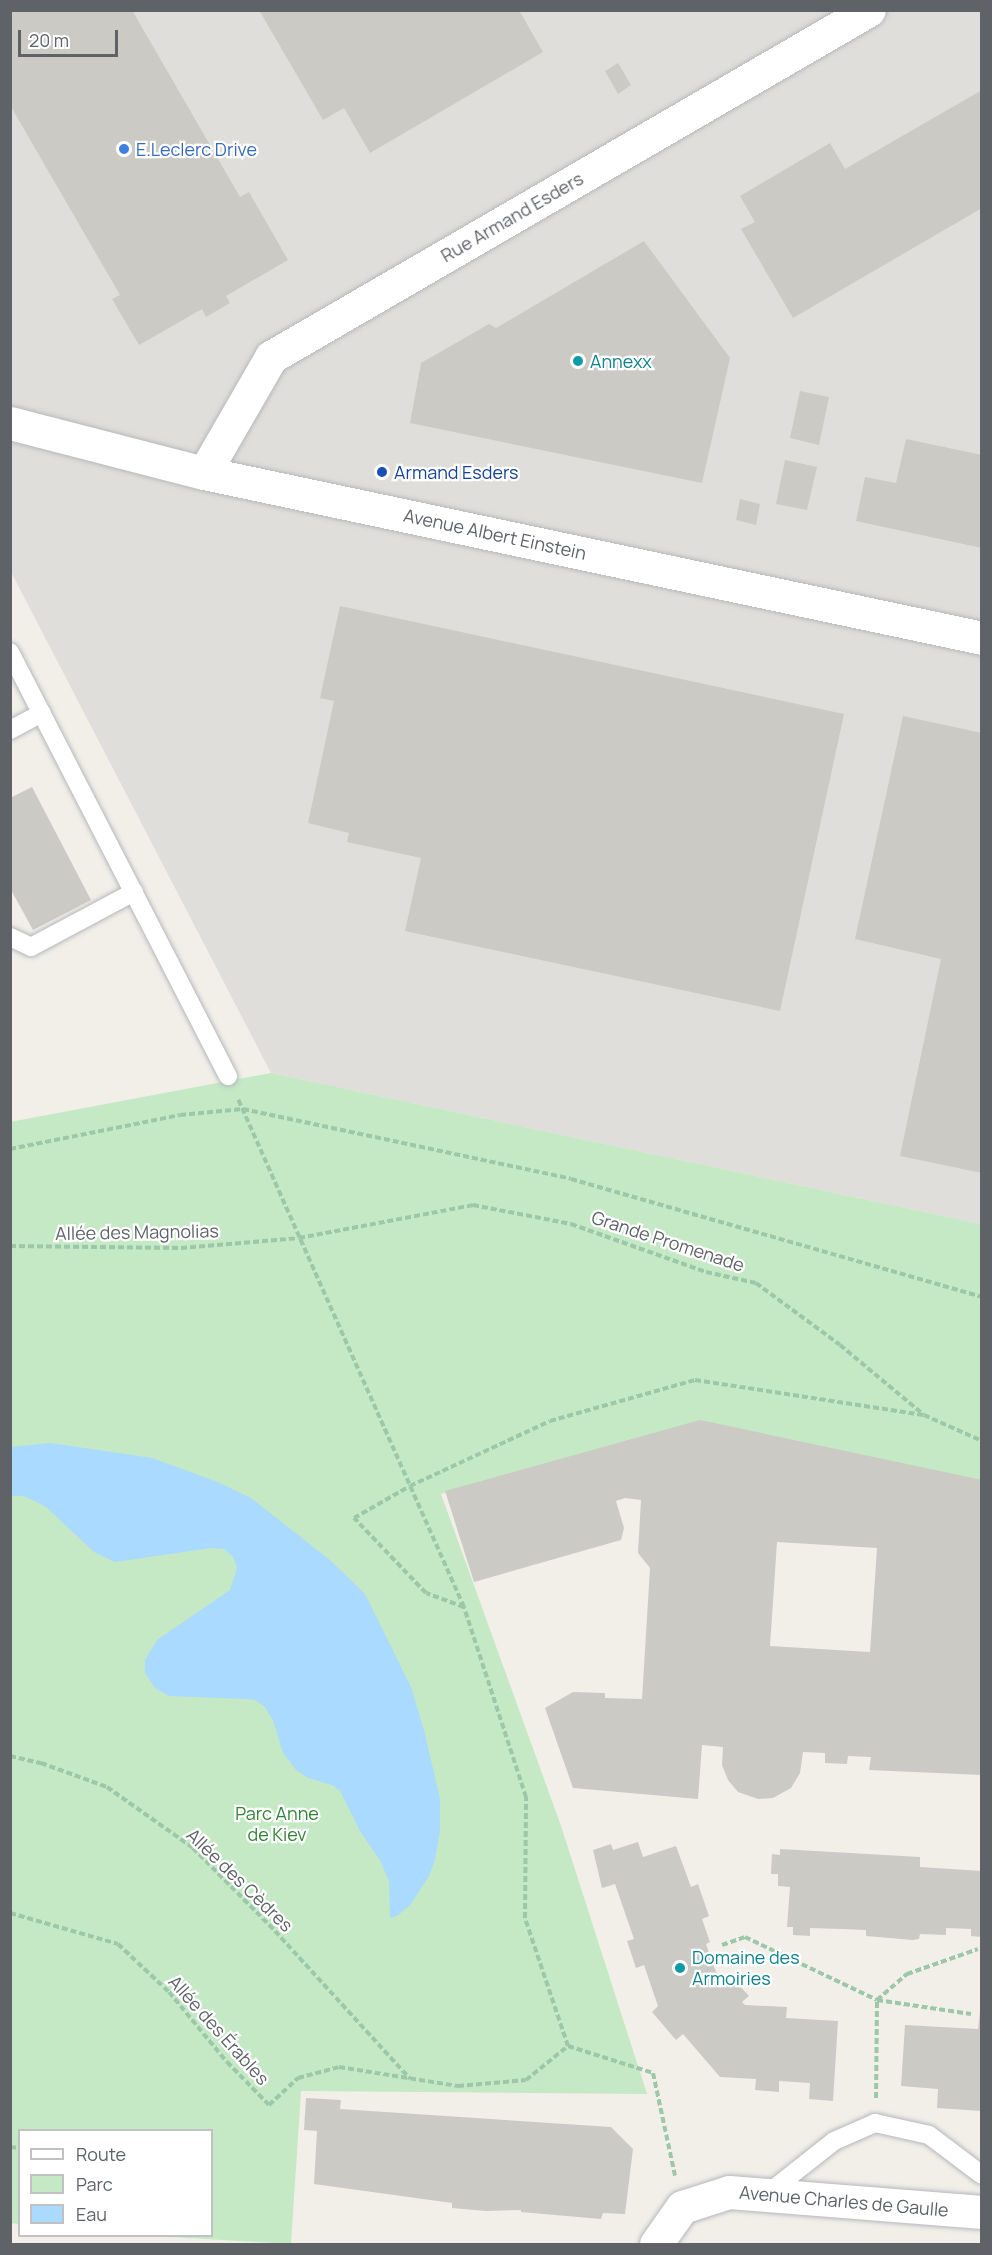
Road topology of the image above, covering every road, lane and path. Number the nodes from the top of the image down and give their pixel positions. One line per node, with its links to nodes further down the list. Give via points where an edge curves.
1 (868, 10): 3 (street, Rue Armand Esders, via 271,357)
2 (10, 423): 3 (street, Avenue Albert Einstein)
3 (204, 473): 4 (street, Avenue Albert Einstein)
4 (981, 638)
5 (10, 652): 6 (lane)
6 (42, 713): 7 (lane); 8 (lane)
7 (10, 730)
8 (134, 892): 9 (lane, via 31,946); 10 (lane)
9 (10, 937)
10 (228, 1076): 11 (path)
11 (243, 1109): 12 (path, via 180,1115); 13 (path); 15 (path, via 571,1179)
12 (10, 1149)
13 (299, 1238): 14 (path, Allée des Magnolias, via 181,1248); 16 (path, Grande Promenade, via 473,1205 572,1224 706,1272 756,1283 840,1345); 18 (path)
14 (10, 1246)
15 (981, 1297)
16 (924, 1415): 17 (path, Grande Promenade); 18 (path, via 695,1380 549,1420)
17 (981, 1441)
18 (410, 1486): 19 (path); 19 (path, via 354,1518 426,1593)
19 (464, 1607): 26 (path, via 526,1797 525,1918)
20 (10, 1756): 27 (path, Allée des Cèdres, via 107,1787 194,1848)
21 (10, 1913): 27 (path, Allée des Érables, via 118,1944 168,1992 226,2062 269,2105 298,2078 339,2067)
22 (722, 1945): 24 (path, via 745,1937)
23 (978, 1949): 24 (path, via 907,1974)
24 (877, 2000): 25 (path); 28 (path)
25 (971, 2014)
26 (568, 2046): 27 (path, via 526,2080 458,2086); 31 (path, via 653,2073)
27 (410, 2080)
28 (875, 2123): 29 (lane, via 929,2135); 30 (lane, via 834,2141)
29 (981, 2175)
30 (765, 2195): 31 (street, Avenue Charles de Gaulle, via 729,2192); 32 (street, Avenue Charles de Gaulle)
31 (682, 2207): 33 (street)
32 (981, 2212)
33 (656, 2244)

